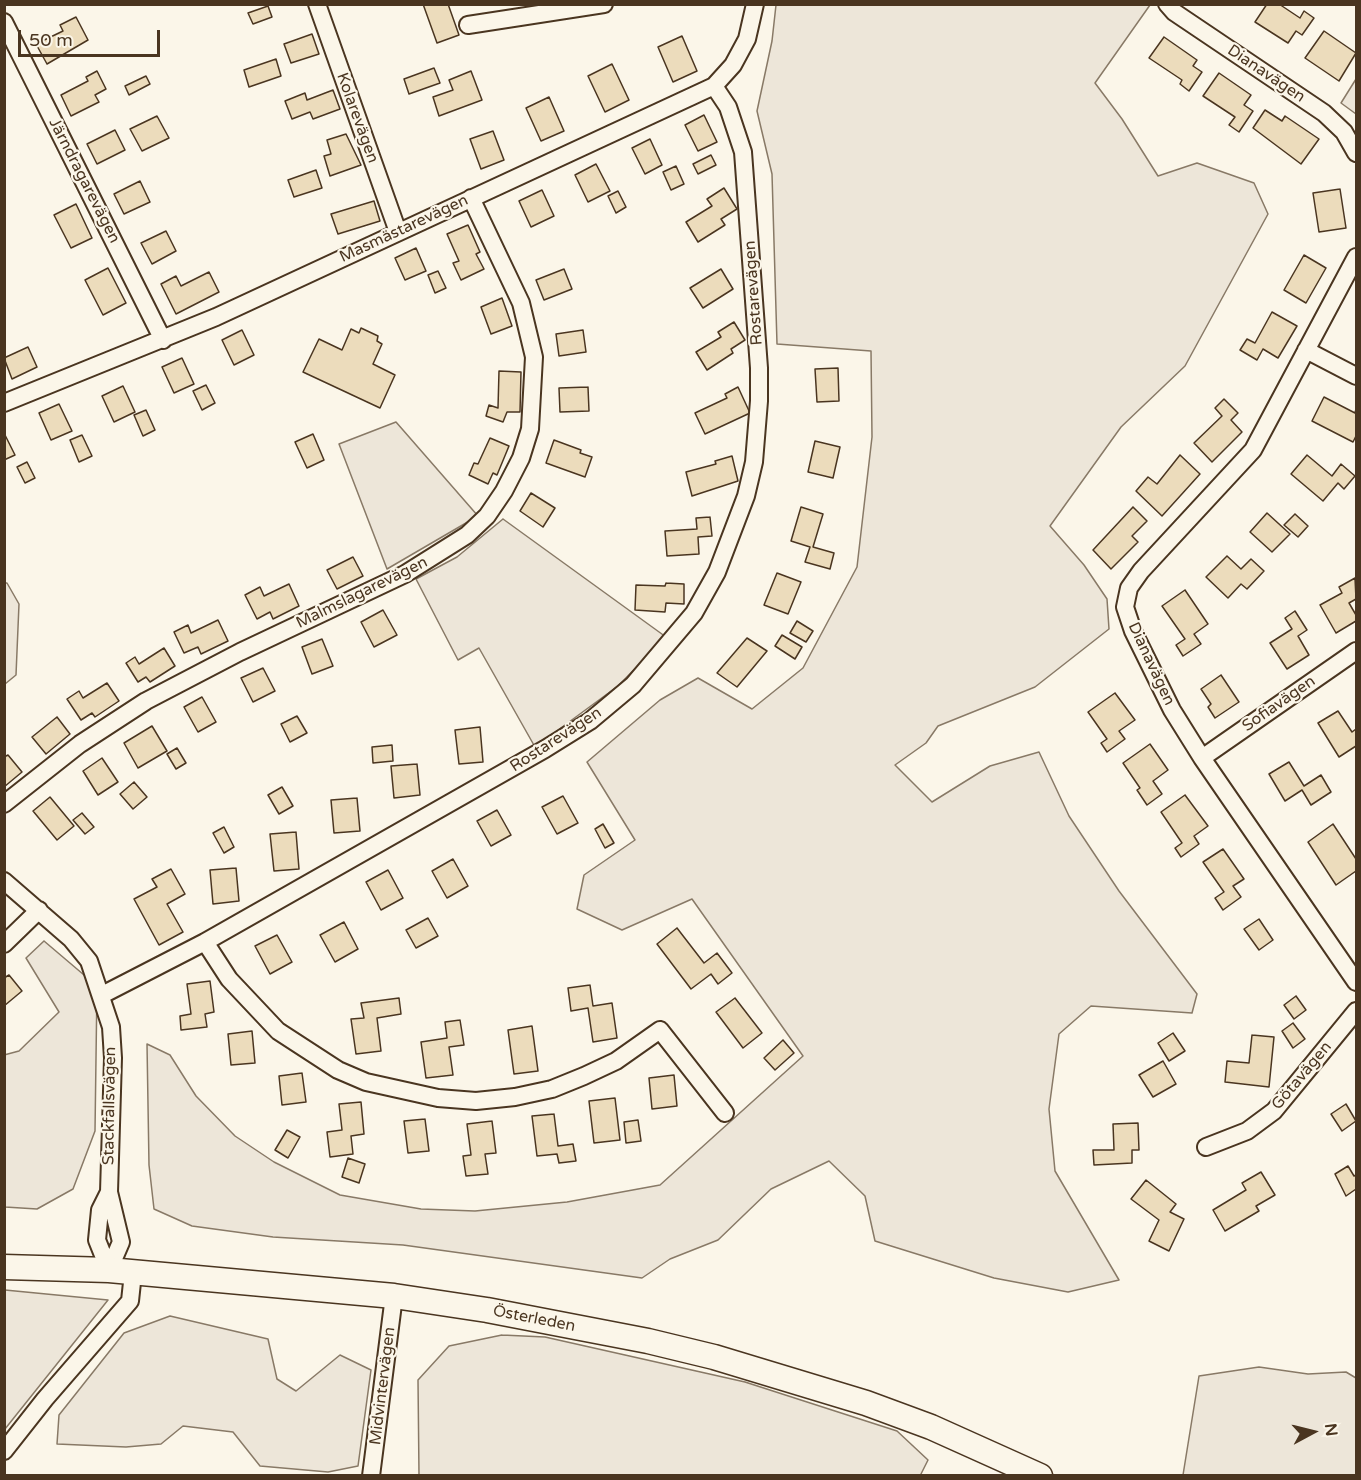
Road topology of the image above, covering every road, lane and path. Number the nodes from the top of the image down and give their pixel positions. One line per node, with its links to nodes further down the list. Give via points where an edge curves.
1 (317, 4): 10 (street, Kolarevägen)
2 (604, 4): 6 (street)
3 (755, 4): 7 (street, Masmästarevägen, via 747,39 733,65)
4 (1167, 4): 8 (street, Dianavägen, via 1324,113 1344,132)
5 (4, 22): 12 (street, Järndragarevägen)
6 (468, 25)
7 (714, 86): 9 (street, Masmästarevägen); 21 (street, Rostarevägen, via 728,107 743,152 759,401 754,462 746,496 717,572 694,613 633,685 590,721)
8 (1356, 153)
9 (471, 198): 10 (street, Masmästarevägen); 18 (street, Malmslagarevägen, via 520,303 534,357 530,429 521,458 487,516 467,535 405,574 146,701 80,744)
10 (398, 232): 12 (street, Masmästarevägen)
11 (1356, 256): 13 (street, Dianavägen)
12 (163, 340): 15 (street, Masmästarevägen)
13 (1306, 350): 14 (street); 17 (street, Dianavägen, via 1253,450 1129,588 1125,607 1132,631 1172,710)
14 (1356, 376)
15 (4, 403)
16 (1356, 651): 17 (street, Sofiavägen)
17 (1202, 758): 23 (street, Dianavägen)
18 (4, 804)
19 (4, 881): 20 (street, Stackfallsvägen)
20 (39, 910): 22 (street); 24 (street, Stackfallsvägen, via 89,961)
21 (205, 942): 24 (street, Rostarevägen); 26 (street, via 229,979 278,1030 338,1070 366,1082 438,1098 476,1101 515,1097 552,1089 584,1076 616,1061 660,1030)
22 (4, 944)
23 (1356, 982)
24 (102, 995): 29 (street, Stackfallsvägen, via 111,1027 113,1058 108,1192 100,1210 97,1240)
25 (1356, 1011): 27 (street, Götavägen, via 1274,1111 1247,1131)
26 (725, 1113)
27 (1206, 1147)
28 (4, 1267): 29 (main road, Österleden)
29 (108, 1270): 30 (main road, Österleden)
30 (133, 1272): 31 (main road, Österleden); 32 (street, via 130,1301)
31 (394, 1296): 33 (street, Midvintervägen); 34 (main road, Österleden, via 556,1323 714,1358 866,1403)
32 (4, 1451)
33 (371, 1476)
34 (1040, 1476)

